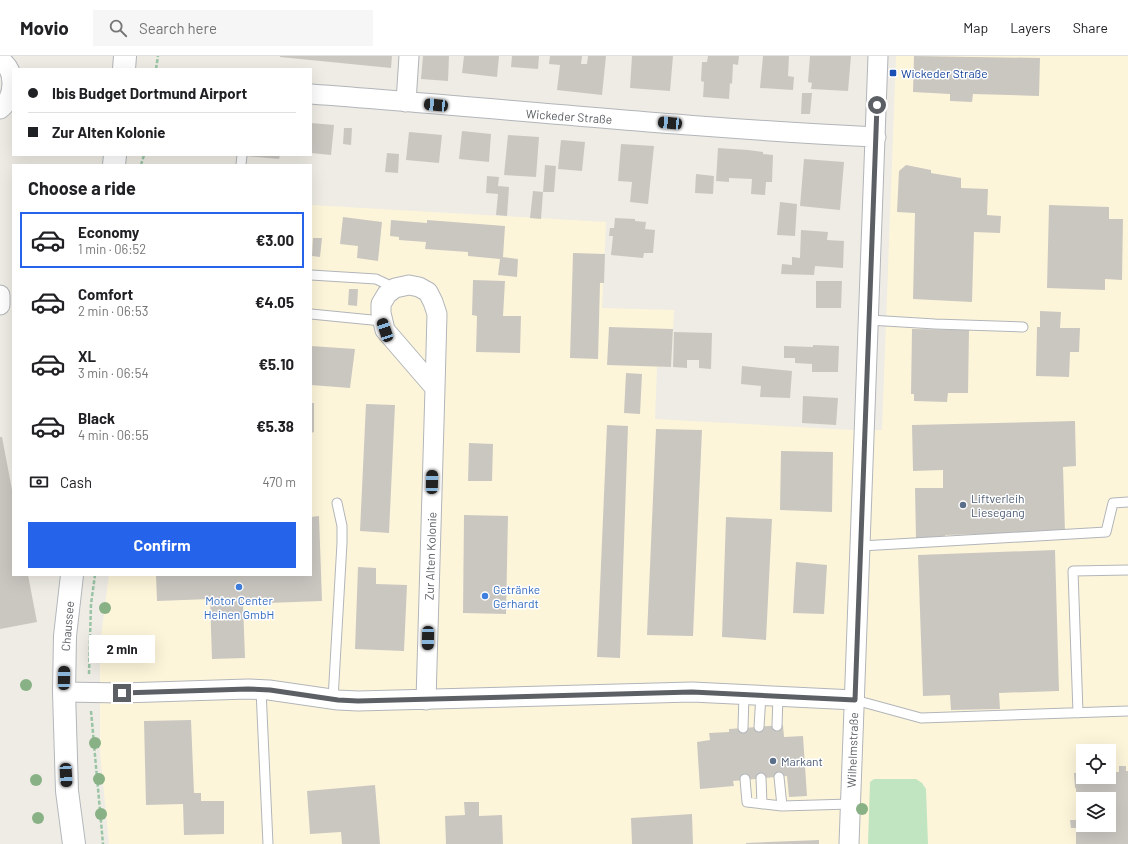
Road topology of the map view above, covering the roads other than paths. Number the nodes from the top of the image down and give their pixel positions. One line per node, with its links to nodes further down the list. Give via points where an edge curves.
1 (125, 56): 5 (main road)
2 (409, 56): 9 (street)
3 (878, 56): 11 (street, Wilhelmstraße)
4 (3, 60): 6 (street)
5 (124, 68)
6 (12, 79)
7 (12, 88): 10 (street, via 11,95)
8 (312, 94): 9 (street, Wickeder Straße)
9 (406, 102): 11 (street, Wickeder Straße, via 802,134)
10 (0, 109)
11 (876, 137): 17 (street, Wilhelmstraße)
12 (312, 275): 13 (lane, via 376,279)
13 (395, 288): 18 (street, via 387,294 381,304); 20 (street, Zur Alten Kolonie, via 409,285 419,287 428,292 433,302 437,314)
14 (0, 296): 15 (street)
15 (0, 306)
16 (312, 314): 18 (lane)
17 (869, 320): 19 (lane); 23 (street, Wilhelmstraße)
18 (382, 321): 20 (street, via 385,330)
19 (1023, 327)
20 (435, 388): 30 (street, Zur Alten Kolonie)
21 (1128, 502): 23 (lane, via 1113,502 1106,532)
22 (337, 503): 29 (lane, via 342,526 342,543)
23 (860, 546): 31 (street, Wilhelmstraße)
24 (1128, 570): 33 (lane, via 1073,571)
25 (72, 576): 27 (main road, Chaussee, via 65,636)
26 (261, 690): 27 (street); 29 (street); 44 (lane)
27 (64, 692): 43 (main road, Chaussee, via 67,791)
28 (761, 695): 30 (street, via 692,692); 31 (street); 34 (lane); 35 (lane); 36 (lane)
29 (333, 699): 30 (street)
30 (426, 700)
31 (855, 700): 33 (lane, via 921,718); 41 (street, Wilhelmstraße)
32 (1128, 711): 33 (lane)
33 (1078, 713)
34 (778, 726)
35 (759, 727)
36 (743, 728)
37 (779, 777): 42 (lane)
38 (761, 778): 40 (lane)
39 (745, 779): 40 (lane, via 747,802)
40 (762, 804): 42 (lane)
41 (850, 804): 42 (lane); 45 (street, Wilhelmstraße)
42 (782, 806)
43 (74, 844)
44 (268, 844)
45 (849, 844)

